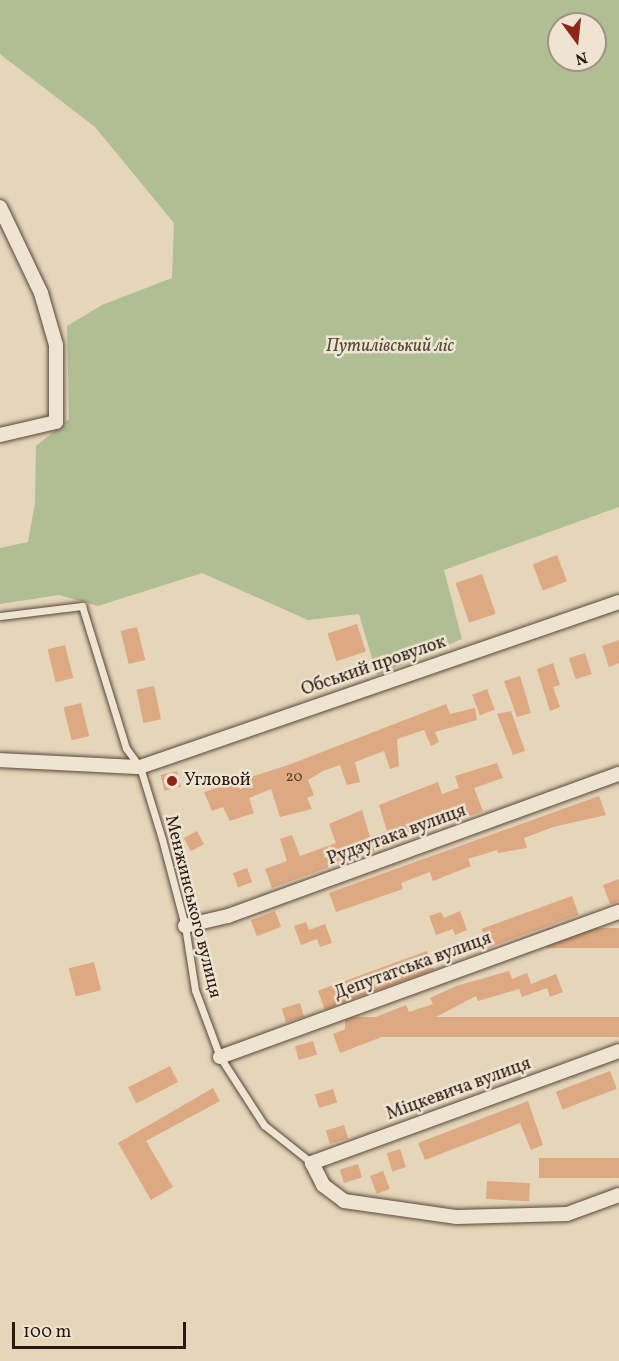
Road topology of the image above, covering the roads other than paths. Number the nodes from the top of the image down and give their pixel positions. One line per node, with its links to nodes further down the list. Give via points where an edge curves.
1 (0, 207): 2 (street, via 41,293 56,345 56,422)
2 (0, 435)
3 (619, 602): 6 (street, Обський провулок)
4 (0, 616): 6 (lane, Менжинського вулиця, via 82,606 126,748)
5 (0, 760): 6 (street)
6 (140, 767): 9 (lane, Менжинського вулиця)
7 (619, 774): 9 (street, Рудзутака вулиця, via 228,916)
8 (619, 912): 11 (street, Депутатська вулиця)
9 (185, 926): 11 (lane, Менжинського вулиця, via 195,990)
10 (619, 1051): 12 (street, Міцкевича вулиця)
11 (220, 1056): 12 (lane, Менжинського вулиця, via 264,1125)
12 (312, 1163): 13 (street, via 323,1185 344,1201 457,1217 567,1214)
13 (619, 1195)

